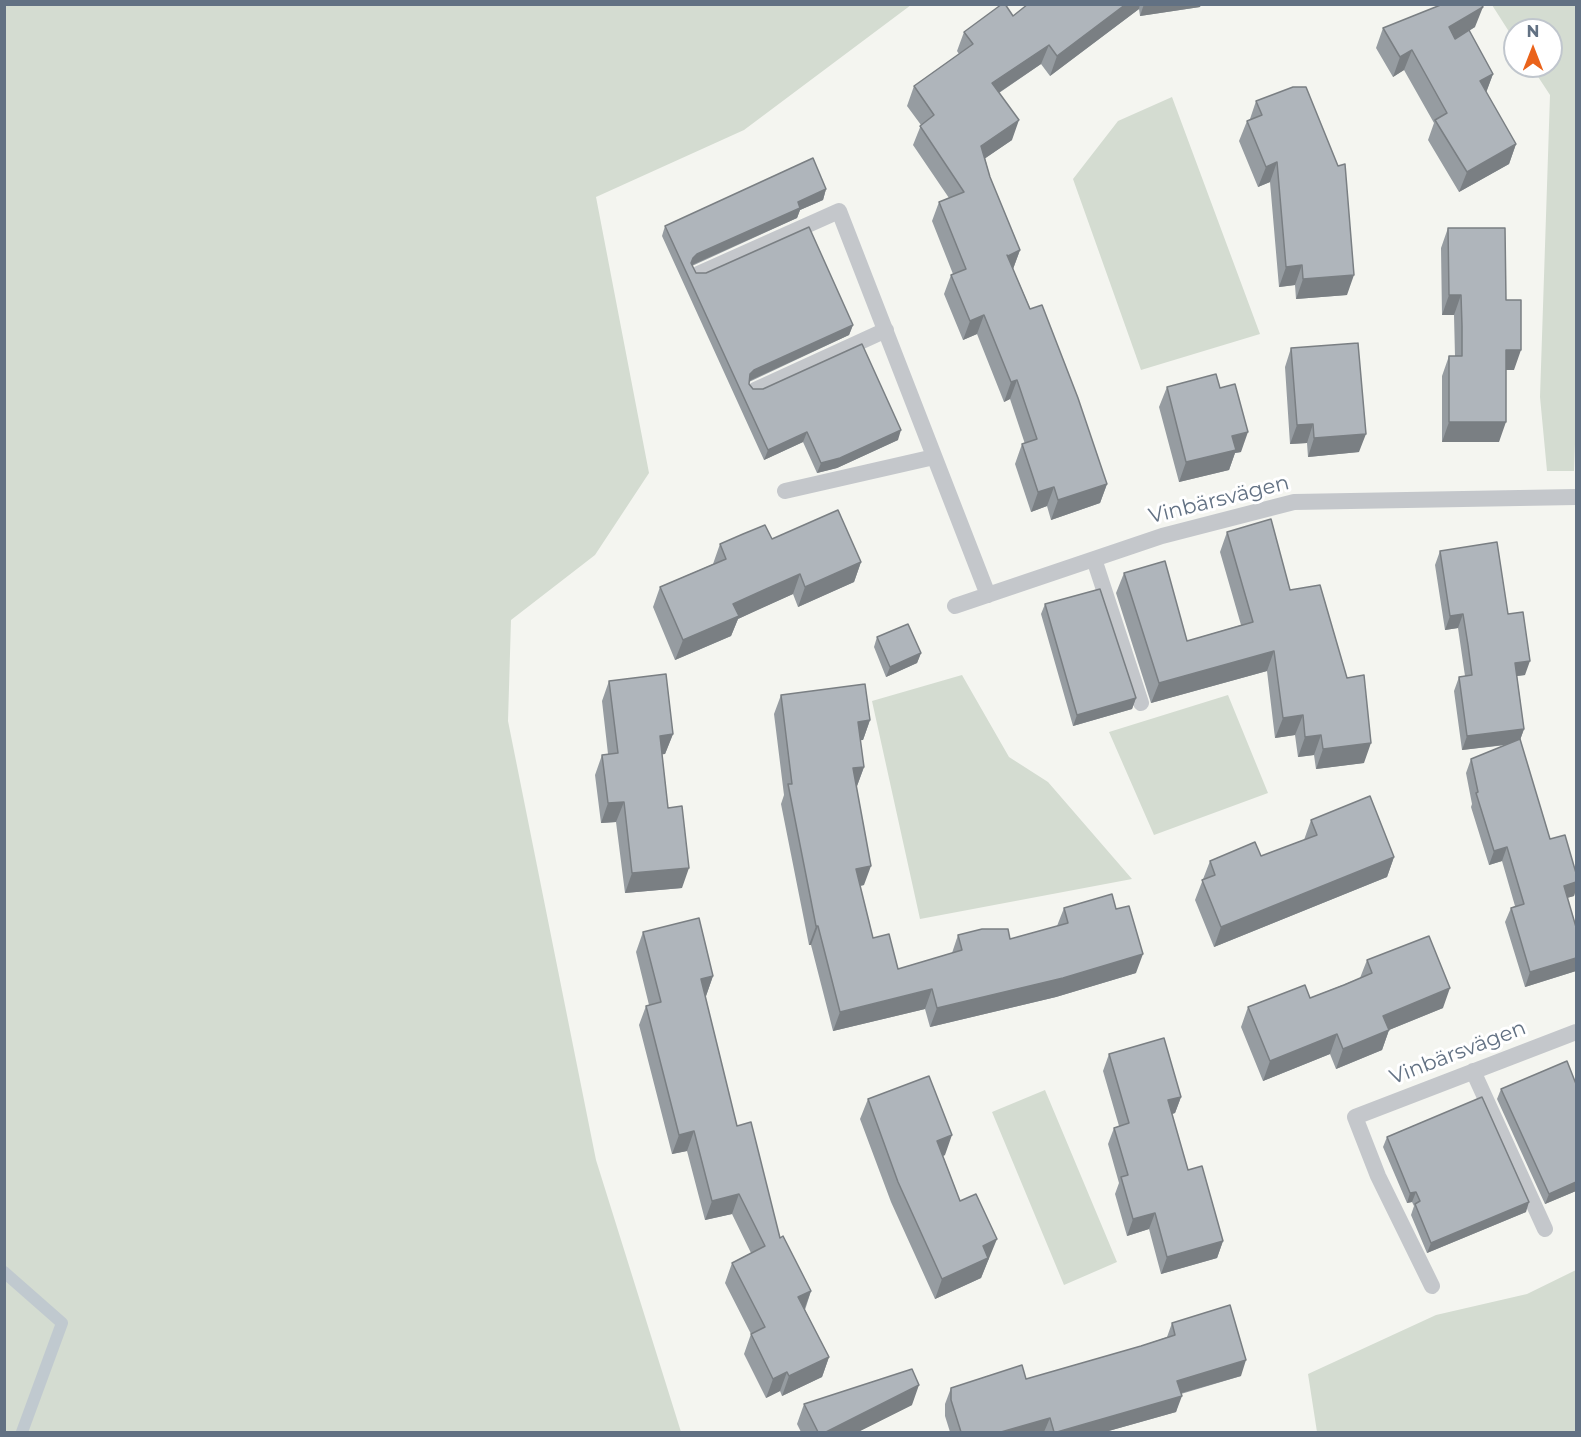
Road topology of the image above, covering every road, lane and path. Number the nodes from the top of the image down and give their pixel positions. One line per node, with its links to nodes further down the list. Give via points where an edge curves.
1 (698, 274): 2 (lane, via 838,211)
2 (886, 330): 3 (lane); 4 (lane)
3 (755, 390)
4 (934, 457): 5 (lane); 8 (lane)
5 (785, 491)
6 (1576, 497): 7 (lane, Vinbärsvägen, via 1294,502 1162,536)
7 (1094, 559): 8 (lane, Vinbärsvägen); 10 (lane)
8 (988, 595): 9 (lane, Vinbärsvägen)
9 (955, 606)
10 (1141, 703)
11 (1576, 1032): 12 (lane, Vinbärsvägen)
12 (1473, 1071): 13 (lane); 14 (lane, Vinbärsvägen, via 1355,1117 1378,1176)
13 (1545, 1229)
14 (1432, 1286)

